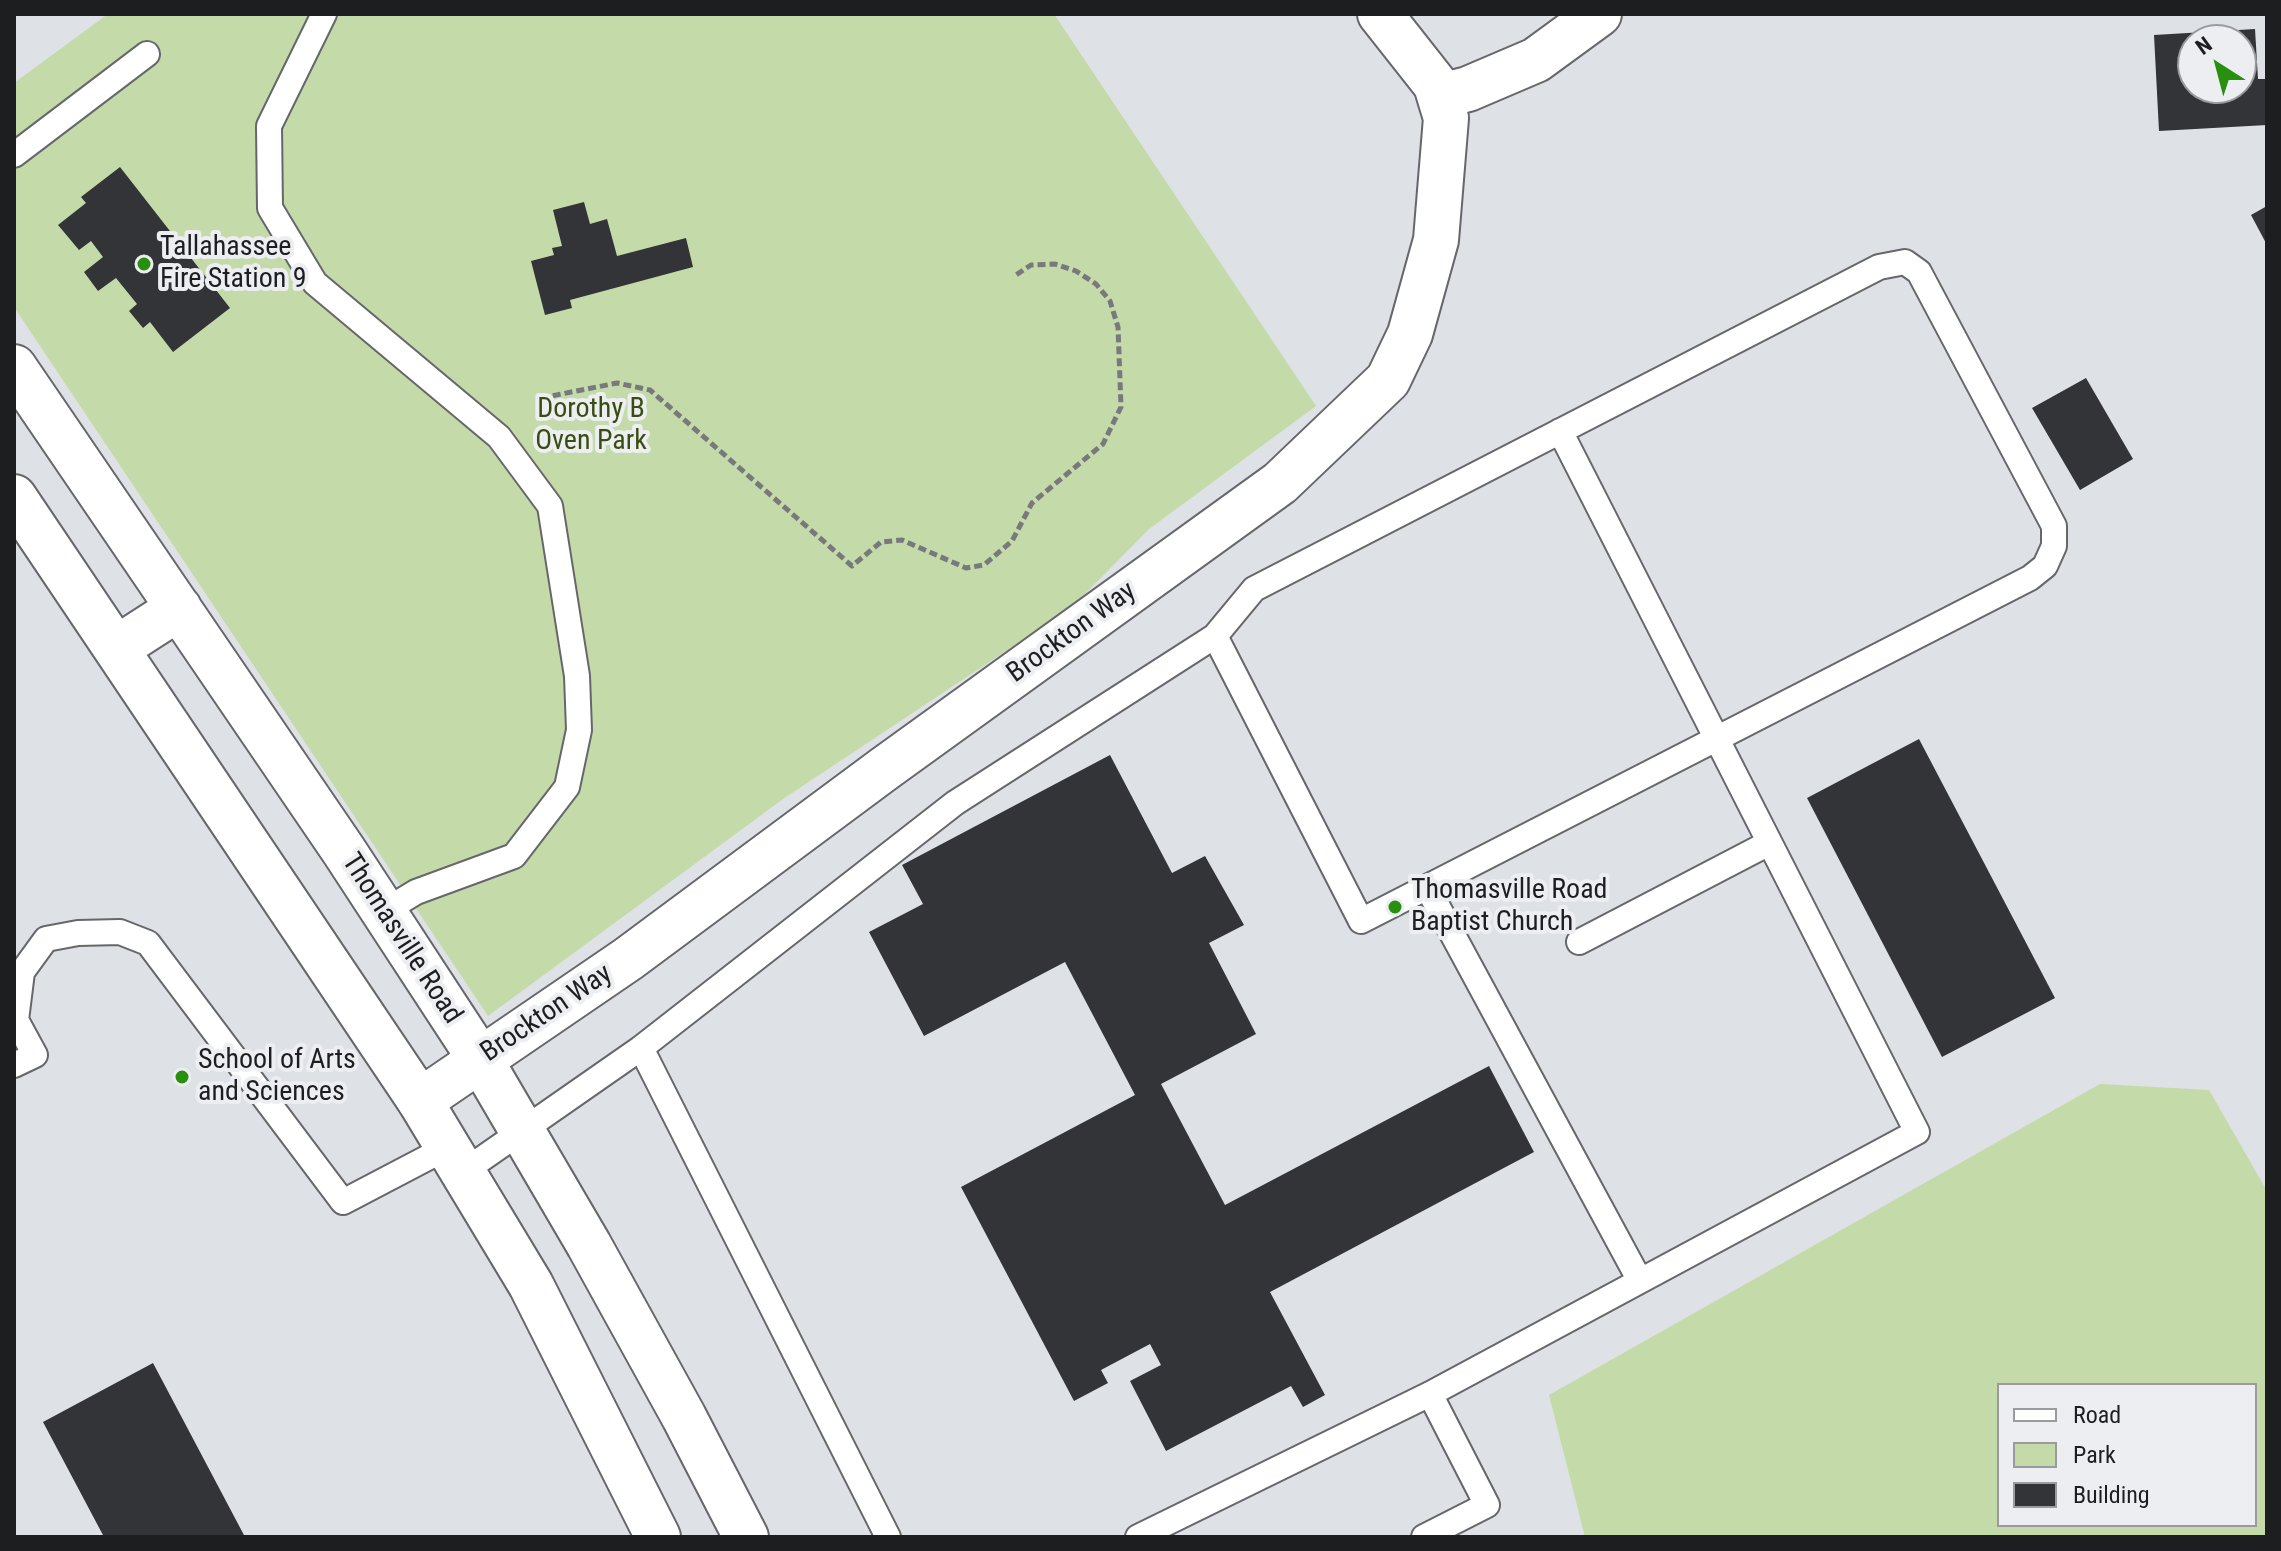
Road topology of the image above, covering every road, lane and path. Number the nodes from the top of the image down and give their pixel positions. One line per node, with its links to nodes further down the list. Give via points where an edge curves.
1 (324, 14): 18 (lane, via 269,126 270,208 315,283 499,437 550,506 577,676 579,730 567,787 514,856 416,892)
2 (1380, 14): 5 (main road, Brockton Way)
3 (1599, 14): 5 (main road, via 1536,60)
4 (147, 54): 6 (lane)
5 (1441, 96): 21 (main road, Brockton Way, via 1446,118 1436,240 1410,334 1388,380 1280,483 628,959)
6 (14, 155)
7 (1016, 275): 9 (path, via 1031,265 1055,264 1096,284 1110,301 1118,327 1121,407 1103,444 1032,503 1012,541 984,565 966,568 902,540 881,542 852,566 650,390 617,383)
8 (14, 367): 12 (main road, Thomasville Road)
9 (541, 398)
10 (1560, 431): 13 (lane, via 1254,589); 15 (lane); 15 (lane, via 1879,267 1905,262 1919,272 2054,526 2054,546 2045,566 2030,578)
11 (14, 497): 14 (main road)
12 (179, 608): 14 (main road); 18 (main road, Thomasville Road)
13 (1215, 636): 17 (lane, via 1361,921); 20 (lane, via 955,803)
14 (117, 648): 23 (main road)
15 (1717, 739): 16 (lane); 17 (lane)
16 (1769, 843): 19 (lane); 26 (lane, via 1917,1132)
17 (1427, 887): 26 (lane)
18 (383, 912): 21 (main road, Thomasville Road)
19 (1579, 942)
20 (641, 1048): 24 (lane); 30 (lane)
21 (480, 1059): 23 (main road, Brockton Way); 24 (main road, Thomasville Road)
22 (25, 1060): 25 (lane, via 16,1020 22,972 46,939 120,932 148,943 343,1202)
23 (420, 1101): 25 (main road)
24 (523, 1132): 25 (lane); 29 (main road, Thomasville Road)
25 (456, 1160): 28 (main road, via 531,1285)
26 (1640, 1281): 27 (lane)
27 (1430, 1394): 31 (lane); 32 (lane, via 1487,1505)
28 (658, 1537)
29 (746, 1537)
30 (888, 1537)
31 (1138, 1537)
32 (1424, 1537)

